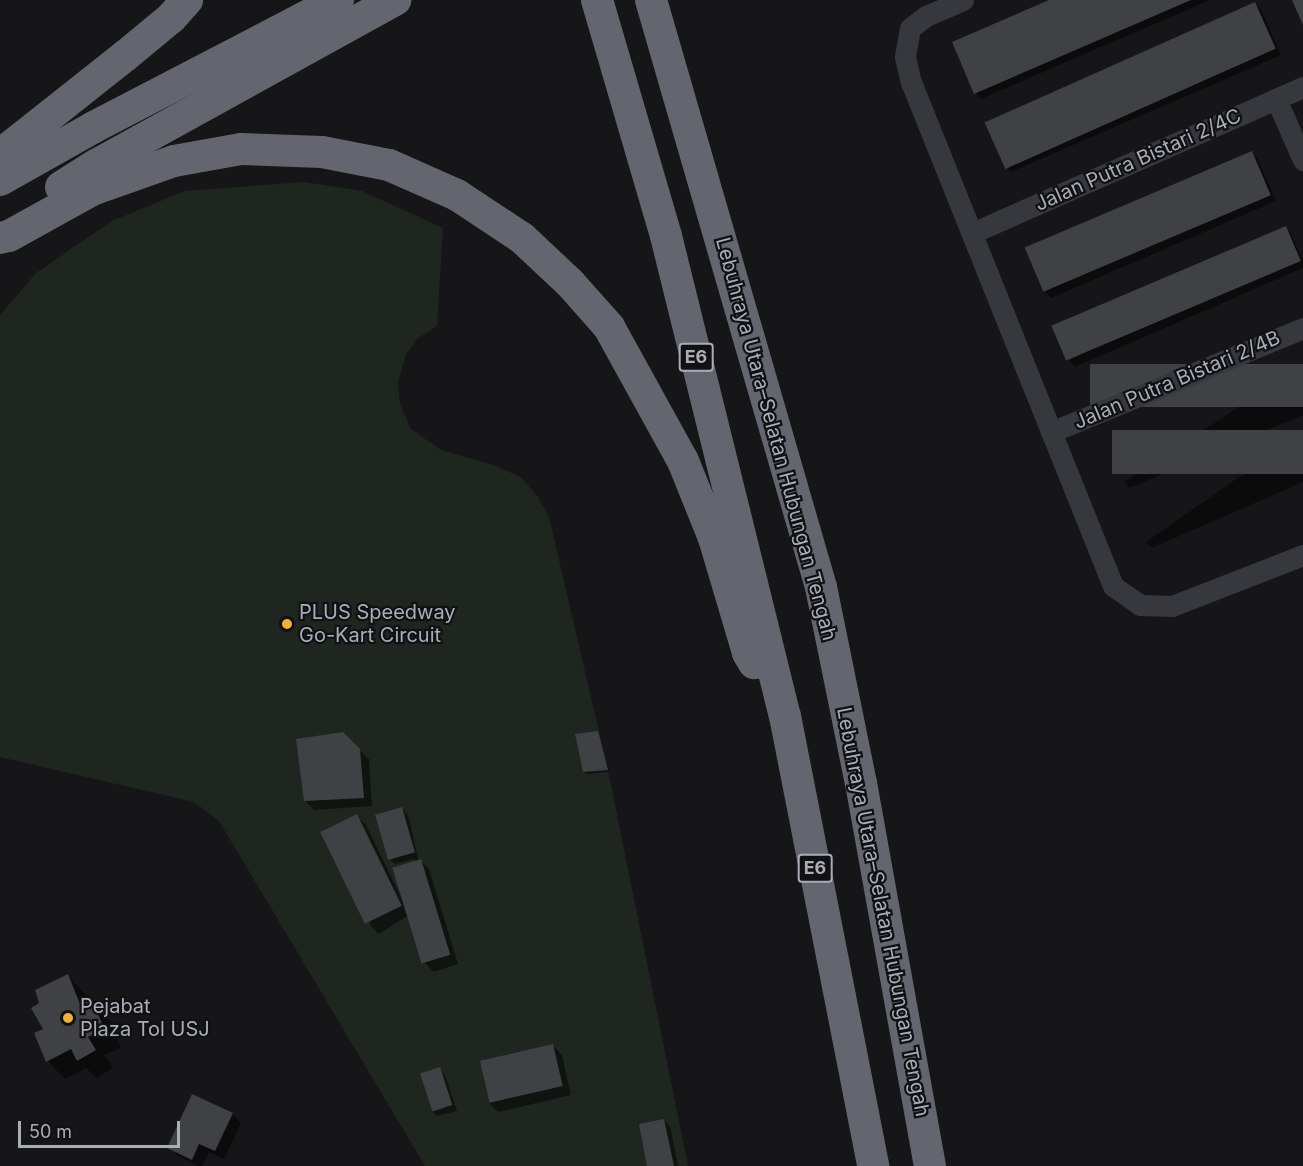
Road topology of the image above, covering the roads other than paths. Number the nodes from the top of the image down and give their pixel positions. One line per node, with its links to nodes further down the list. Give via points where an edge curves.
1 (187, 0): 9 (highway, via 171,18)
2 (338, 0): 11 (highway)
3 (395, 0): 12 (highway, via 96,165)
4 (597, 0): 18 (highway, E6, via 666,236)
5 (651, 0): 20 (highway, Lebuhraya Utara–Selatan Hubungan Tengah, via 821,587 861,783)
6 (963, 0): 13 (street, via 909,28 905,57 911,82)
7 (1303, 87): 8 (street, Jalan Putra Bistari 2/4C)
8 (1276, 99): 10 (street); 13 (street, Jalan Putra Bistari 2/4C)
9 (0, 155)
10 (1303, 160)
11 (0, 180)
12 (0, 230)
13 (972, 233): 16 (street)
14 (0, 238): 18 (highway, via 9,237 92,190 174,161 241,149 322,152 389,165 458,195 522,238 609,327 682,461 714,538 748,653)
15 (1303, 328): 16 (street, Jalan Putra Bistari 2/4B)
16 (1052, 432): 17 (street, via 1113,586 1140,605 1172,606)
17 (1303, 555)
18 (785, 716): 19 (highway, E6)
19 (873, 1166)
20 (930, 1166)

